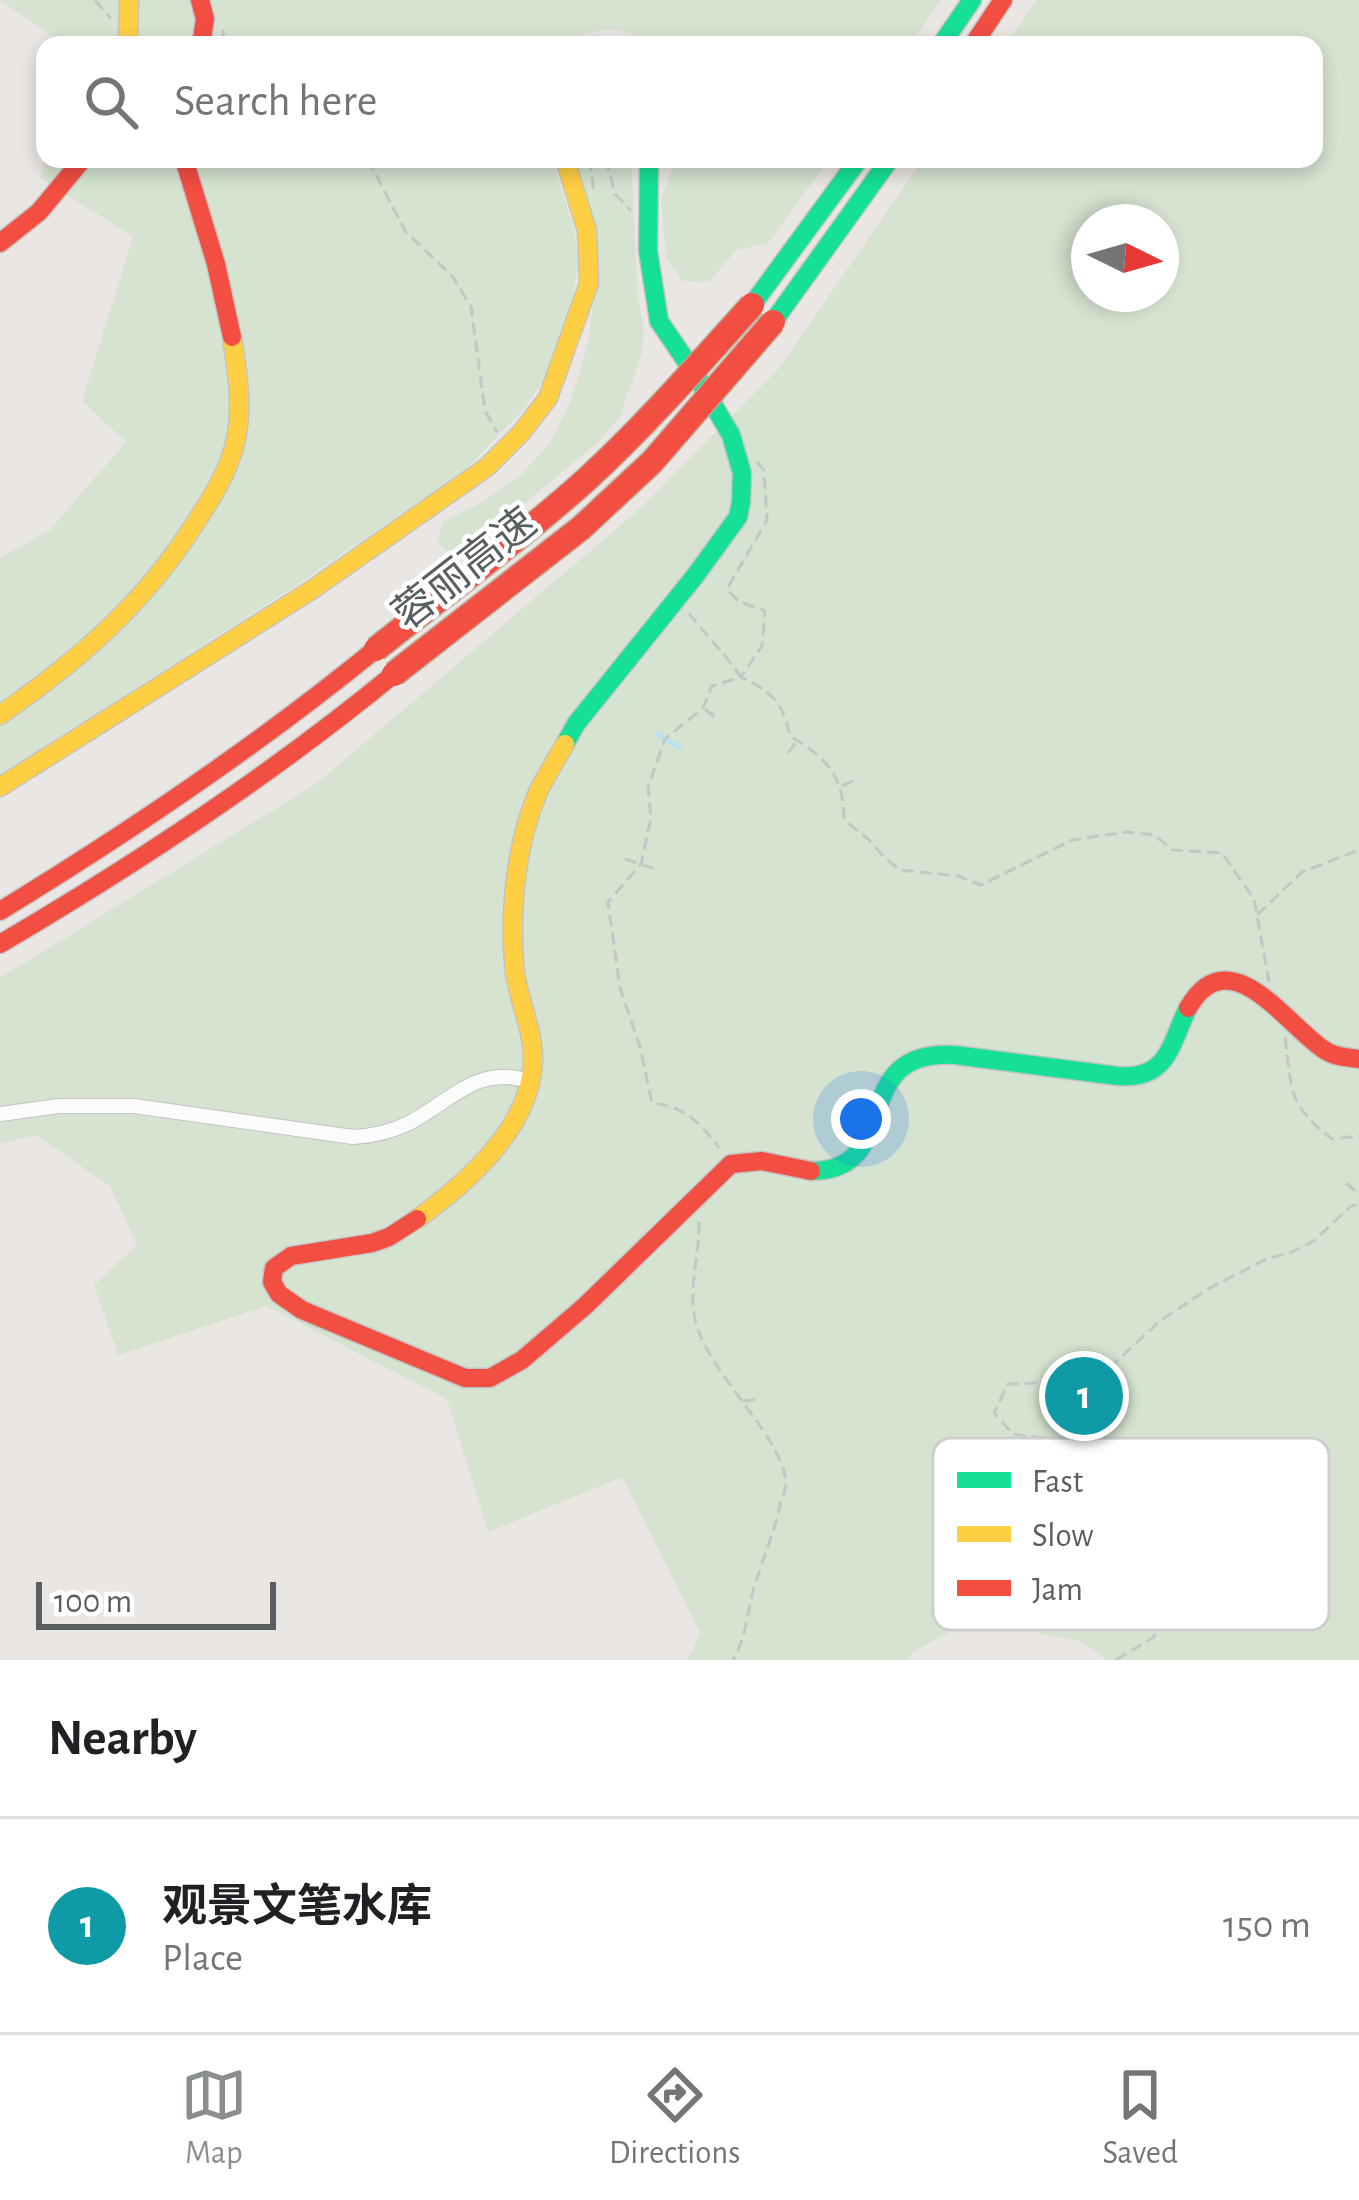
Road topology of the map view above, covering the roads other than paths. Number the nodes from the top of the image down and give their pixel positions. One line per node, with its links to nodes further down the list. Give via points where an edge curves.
1 (128, 0): 5 (main road)
2 (200, 0): 6 (main road)
3 (972, 0): 7 (main road)
4 (1004, 0): 8 (main road)
5 (128, 36)
6 (202, 36)
7 (947, 36)
8 (979, 36)
9 (75, 168): 15 (main road)
10 (187, 168): 16 (main road, via 228,309 239,403 231,460 146,594)
11 (568, 168): 17 (main road, via 587,231 590,283 548,398 506,449 313,589)
12 (649, 168): 21 (main road, via 658,321 731,435 741,502 738,517 576,724 530,818 512,920)
13 (853, 168): 18 (main road, 蓉丽高速, bridge, via 683,383 534,525 205,780)
14 (884, 168): 19 (main road, 蓉丽高速, bridge, via 723,383 581,528 219,809)
15 (0, 243)
16 (0, 715)
17 (0, 787)
18 (0, 911)
19 (0, 944)
20 (1359, 1059): 21 (main road, via 1322,1049 1236,980 1214,979 1196,996 1161,1065 1143,1076 954,1054 909,1060 886,1085 860,1149 838,1167 731,1164 585,1306 490,1378 465,1378 281,1297 271,1274 288,1256 371,1244 406,1228 505,1139)
21 (530, 1082): 22 (street, via 488,1077 408,1124 353,1137 134,1106)
22 (0, 1114)

